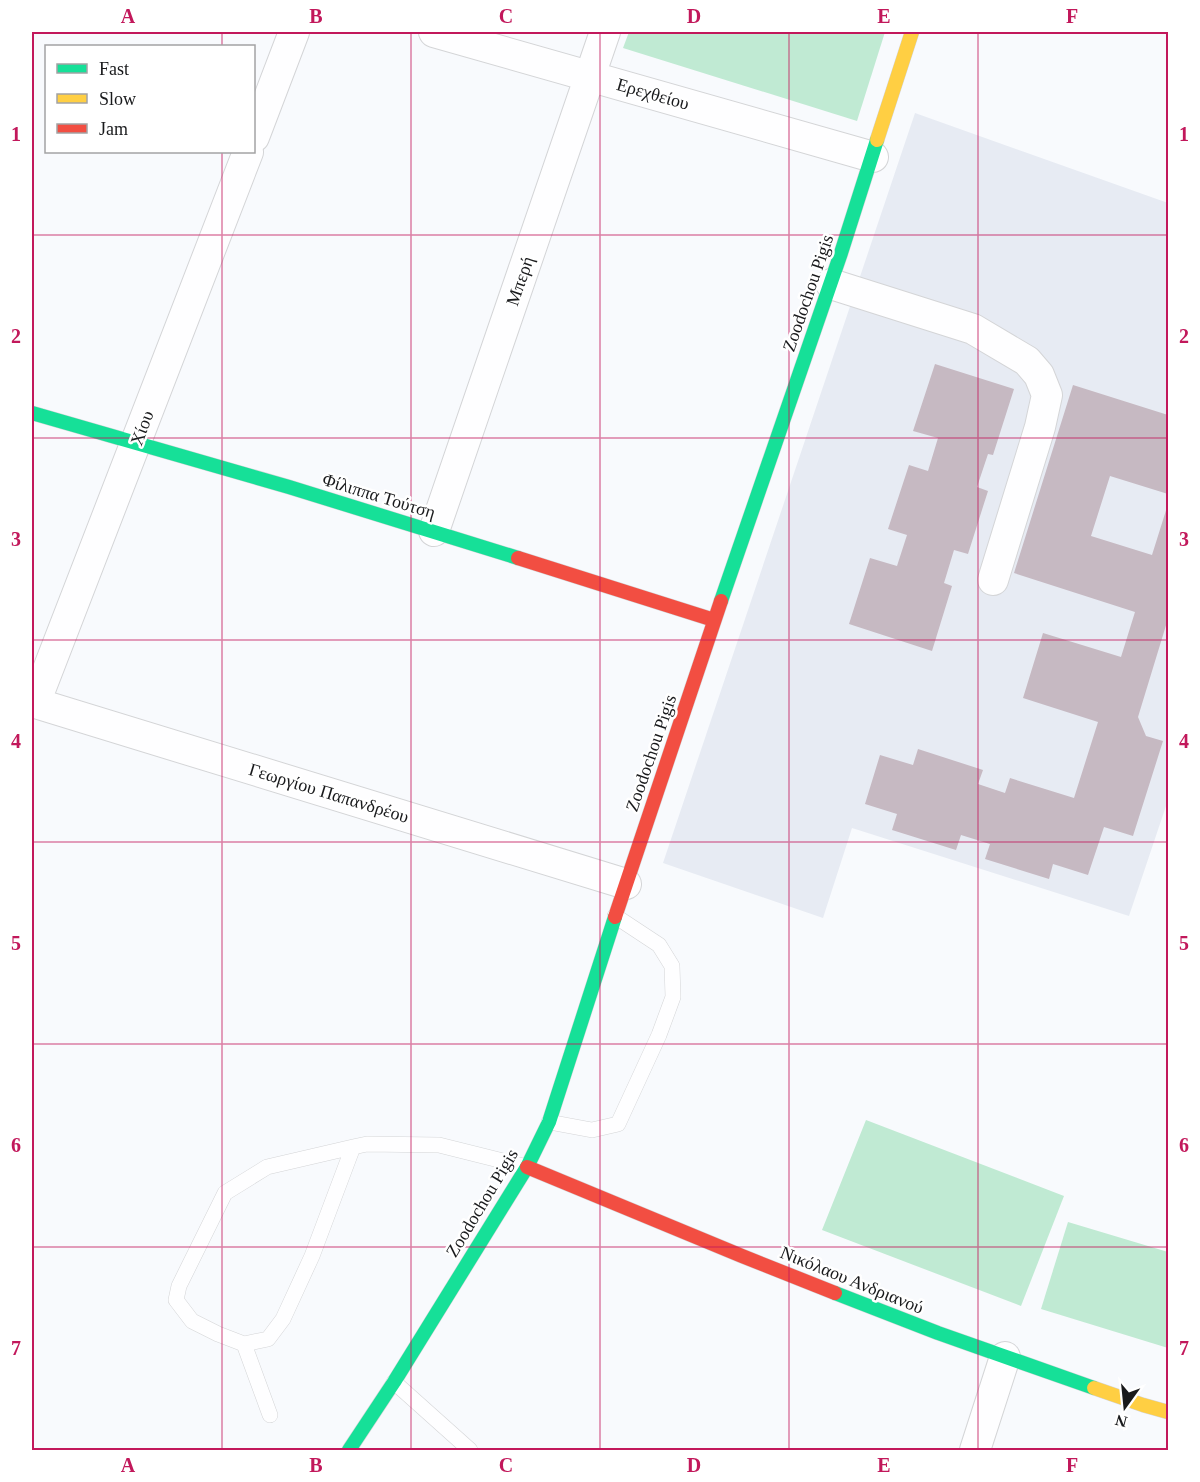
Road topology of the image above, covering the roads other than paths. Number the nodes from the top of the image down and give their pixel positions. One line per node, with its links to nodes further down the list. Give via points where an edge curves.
1 (294, 32): 6 (street)
2 (434, 32): 5 (street, Ερεχθείου)
3 (605, 32): 5 (street, Μπερή)
4 (912, 32): 8 (street, Zoodochou Pigis)
5 (591, 76): 8 (street, Ερεχθείου); 12 (street, Μπερή)
6 (255, 134)
7 (248, 153): 11 (street, Χίου)
8 (873, 157): 9 (street, Zoodochou Pigis)
9 (831, 284): 13 (street, via 974,329 1027,362 1039,375 1047,395 1040,428); 14 (street, Zoodochou Pigis)
10 (32, 413): 11 (street, Φίλιππα Τούτση)
11 (137, 442): 12 (street, Φίλιππα Τούτση); 15 (street, Χίου)
12 (434, 531): 14 (street, Φίλιππα Τούτση)
13 (993, 580)
14 (714, 620): 16 (street, Zoodochou Pigis)
15 (33, 703): 16 (street, Γεωργίου Παπανδρέου)
16 (626, 884): 17 (street, Zoodochou Pigis)
17 (615, 916): 18 (street, Zoodochou Pigis); 18 (lane, via 659,945 672,966 673,997 618,1124 592,1131)
18 (549, 1122): 20 (street, Zoodochou Pigis)
19 (353, 1147): 20 (lane, via 439,1145); 21 (lane, via 312,1256 283,1319 268,1339); 21 (lane, via 267,1167 225,1193 179,1286 176,1300 192,1321)
20 (527, 1167): 22 (street, Νικόλαου Ανδριανού, via 742,1256); 23 (street, Zoodochou Pigis)
21 (244, 1344): 25 (lane)
22 (1005, 1357): 24 (street, Νικόλαου Ανδριανού); 28 (street)
23 (394, 1382): 26 (street, Zoodochou Pigis); 27 (lane)
24 (1168, 1412)
25 (270, 1415)
26 (349, 1450)
27 (470, 1450)
28 (975, 1450)

